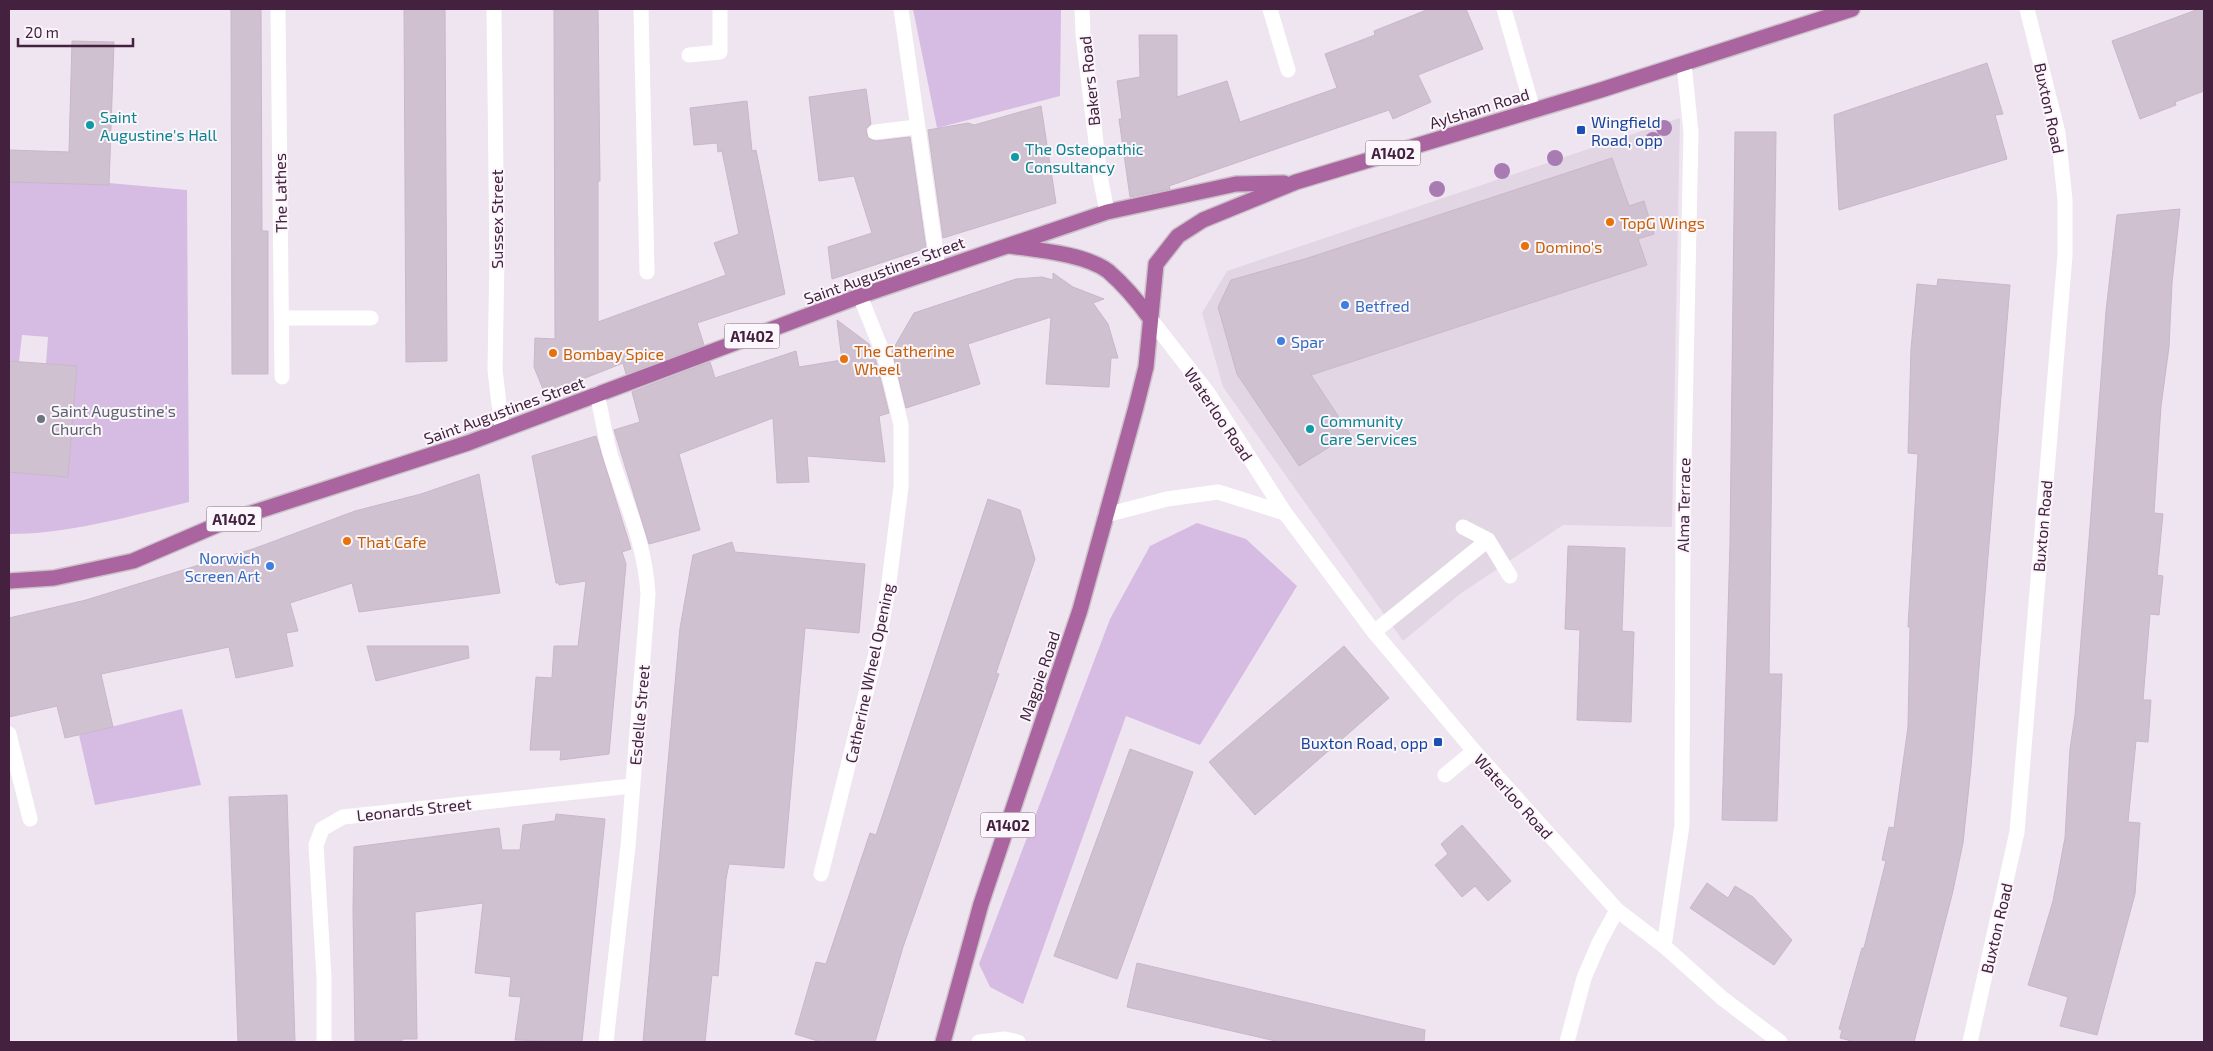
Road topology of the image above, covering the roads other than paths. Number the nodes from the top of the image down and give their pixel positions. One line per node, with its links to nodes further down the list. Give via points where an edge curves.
1 (278, 9): 24 (street, The Lathes)
2 (494, 9): 28 (street, Sussex Street, via 495,370)
3 (641, 9): 21 (street)
4 (720, 9): 11 (street, via 720,52)
5 (901, 9): 15 (street)
6 (1082, 9): 18 (street, Bakers Road, via 1100,176)
7 (1270, 9): 13 (street)
8 (1504, 9): 14 (street)
9 (1852, 9): 12 (main road, Aylsham Road / A1402)
10 (2027, 9): 51 (street, Buxton Road, via 2058,132 2065,200 2065,255 2017,832)
11 (688, 55)
12 (1684, 64): 14 (main road, Aylsham Road / A1402); 43 (street, Alma Terrace, via 1691,132 1683,511 1682,825)
13 (1288, 70)
14 (1533, 110): 17 (main road, Aylsham Road / A1402)
15 (917, 127): 16 (street); 20 (street)
16 (875, 132)
17 (1296, 182): 18 (main road, Saint Augustines Street / A1402, via 1236,184); 23 (main road, Aylsham Road / A1402, via 1203,220 1178,236 1156,264)
18 (1107, 212): 19 (main road, Saint Augustines Street / A1402)
19 (1004, 246): 20 (main road, Saint Augustines Street / A1402); 23 (main road, Saint Augustines Street / A1402, via 1075,257 1106,270 1130,292)
20 (938, 268): 22 (main road, Saint Augustines Street / A1402)
21 (647, 272)
22 (860, 296): 27 (main road, Saint Augustines Street / A1402); 41 (street, Catherine Wheel Opening, via 885,358 901,425 901,487 878,645)
23 (1149, 317): 29 (street, Waterloo Road, via 1208,393); 30 (main road, Magpie Road / A1402, via 1146,367)
24 (282, 318): 25 (street); 26 (street, The Lathes)
25 (371, 318)
26 (282, 378)
27 (597, 394): 28 (main road, Saint Augustines Street / A1402); 39 (street, Esdelle Street, via 611,456 635,521 647,574 646,629)
28 (502, 429): 34 (main road, Saint Augustines Street / A1402, via 395,468 224,522 133,561 54,578)
29 (1285, 513): 30 (street, via 1218,492 1167,499); 35 (street, Waterloo Road)
30 (1106, 515): 46 (main road, Magpie Road / A1402, via 1080,610 981,904)
31 (1463, 526): 32 (street)
32 (1488, 540): 33 (street); 35 (street)
33 (1510, 576)
34 (9, 581)
35 (1374, 632): 37 (street, Waterloo Road)
36 (9, 734): 40 (street)
37 (1474, 751): 38 (street); 42 (street, Waterloo Road)
38 (1445, 775)
39 (632, 786): 44 (street, Leonards Street, via 343,817 322,829 316,845 324,977); 45 (street, Esdelle Street)
40 (30, 819)
41 (821, 874)
42 (1617, 910): 43 (street, Waterloo Road); 49 (street, via 1584,978)
43 (1664, 946): 50 (street, Waterloo Road, via 1722,998)
44 (324, 1042)
45 (606, 1042)
46 (943, 1042)
47 (979, 1042): 48 (street, via 1005,1039)
48 (1018, 1042)
49 (1568, 1042)
50 (1780, 1042)
51 (1970, 1042)

